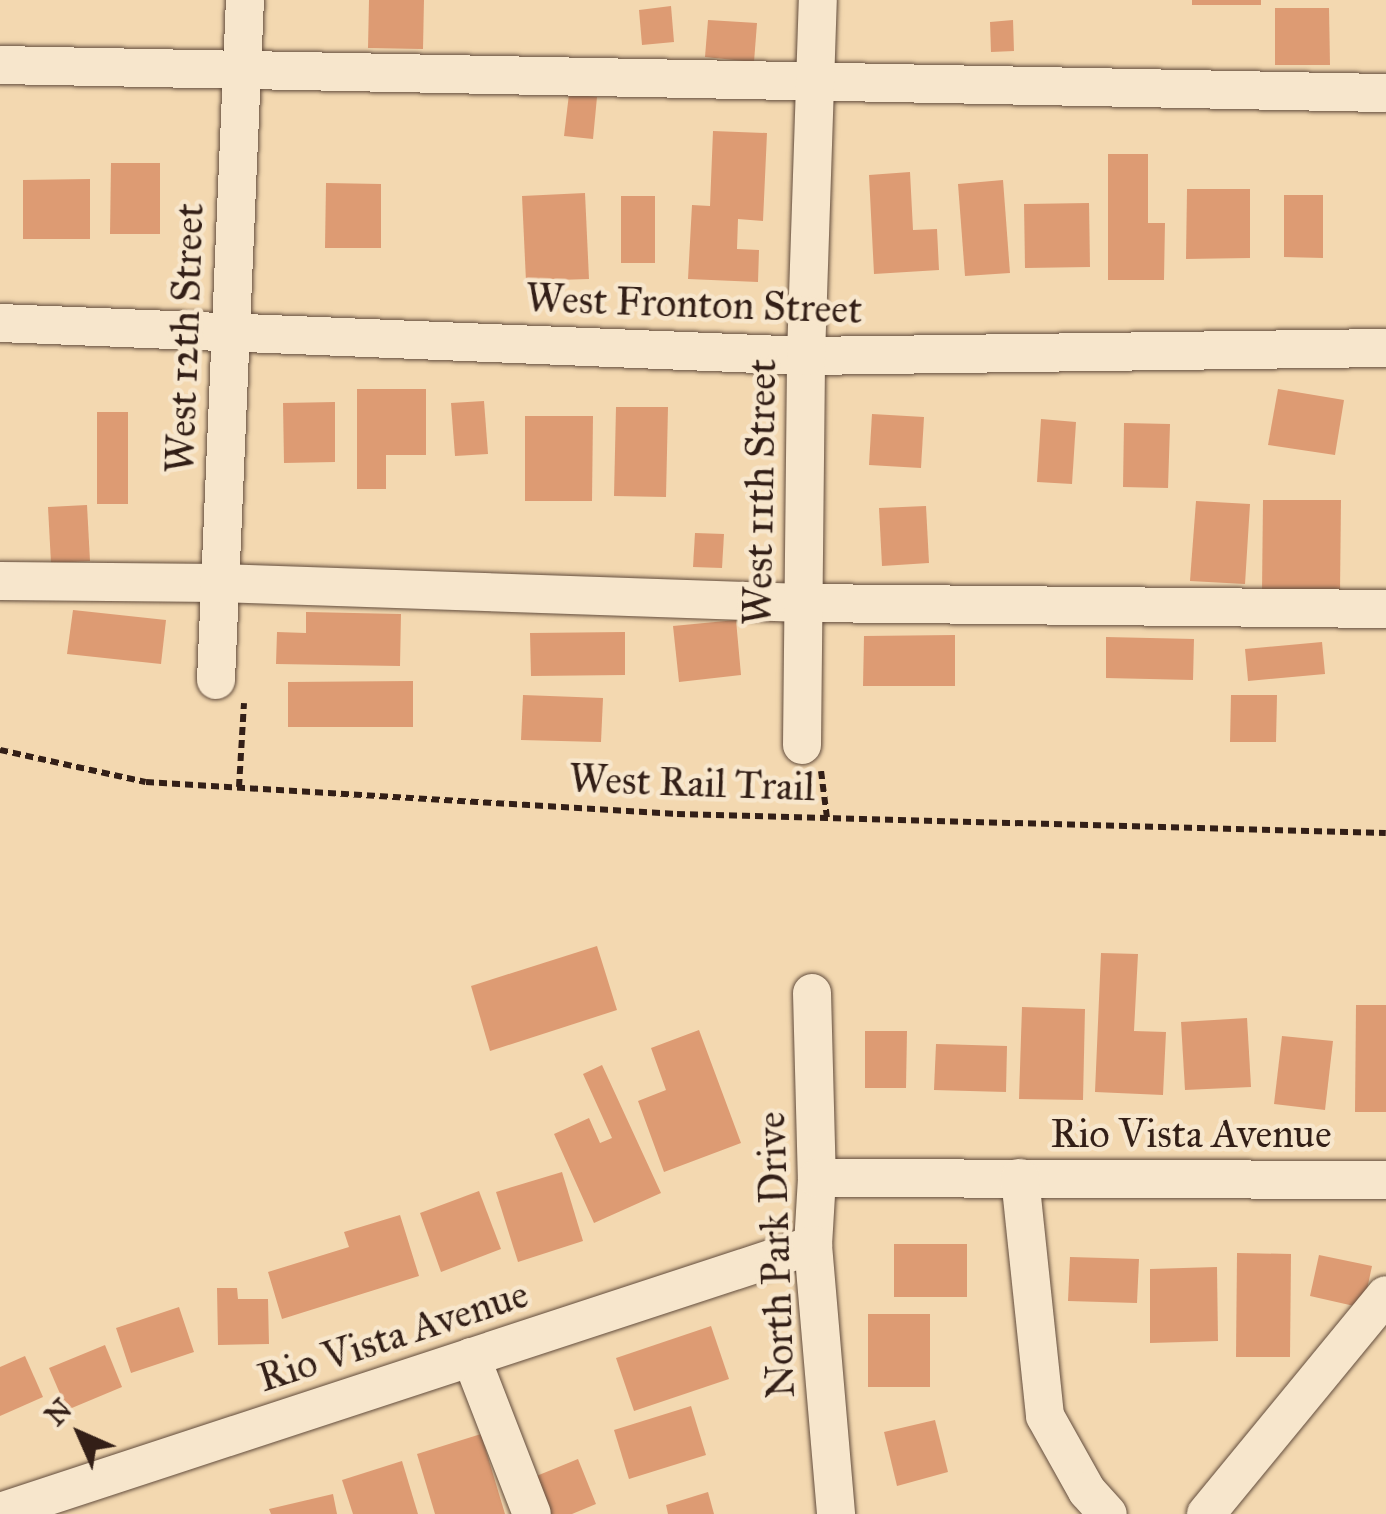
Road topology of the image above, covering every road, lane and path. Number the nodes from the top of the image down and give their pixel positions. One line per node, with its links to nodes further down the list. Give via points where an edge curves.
1 (245, 0): 4 (street, West 12th Street)
2 (818, 0): 5 (street, West 11th Street)
3 (0, 64): 4 (street)
4 (242, 72): 5 (street); 8 (street, West 12th Street)
5 (816, 83): 6 (street); 10 (street, West 11th Street)
6 (1386, 92)
7 (0, 323): 8 (street, West Fronton Street)
8 (229, 332): 10 (street, West Fronton Street); 12 (street, West 12th Street)
9 (1386, 348): 10 (street, West Fronton Street)
10 (806, 356): 13 (street, West 11th Street)
11 (0, 581): 12 (street)
12 (219, 583): 13 (street); 15 (street, West 12th Street)
13 (804, 602): 14 (street); 16 (street, West 11th Street)
14 (1386, 609)
15 (216, 680): 18 (path, via 244,696)
16 (802, 744)
17 (0, 750): 18 (path, West Rail Trail, via 146,782)
18 (240, 787): 19 (path, West Rail Trail, via 677,814)
19 (1386, 833)
20 (812, 992): 21 (street, North Park Drive)
21 (816, 1178): 22 (street, Rio Vista Avenue); 24 (street, North Park Drive)
22 (1020, 1178): 23 (street, Rio Vista Avenue); 30 (street, via 1045,1416 1087,1491)
23 (1386, 1180)
24 (813, 1245): 26 (street, Rio Vista Avenue); 29 (street, North Park Drive)
25 (1386, 1295): 31 (street)
26 (472, 1357): 27 (street, Rio Vista Avenue); 28 (street)
27 (0, 1512)
28 (532, 1514)
29 (836, 1514)
30 (1108, 1514)
31 (1206, 1514)

